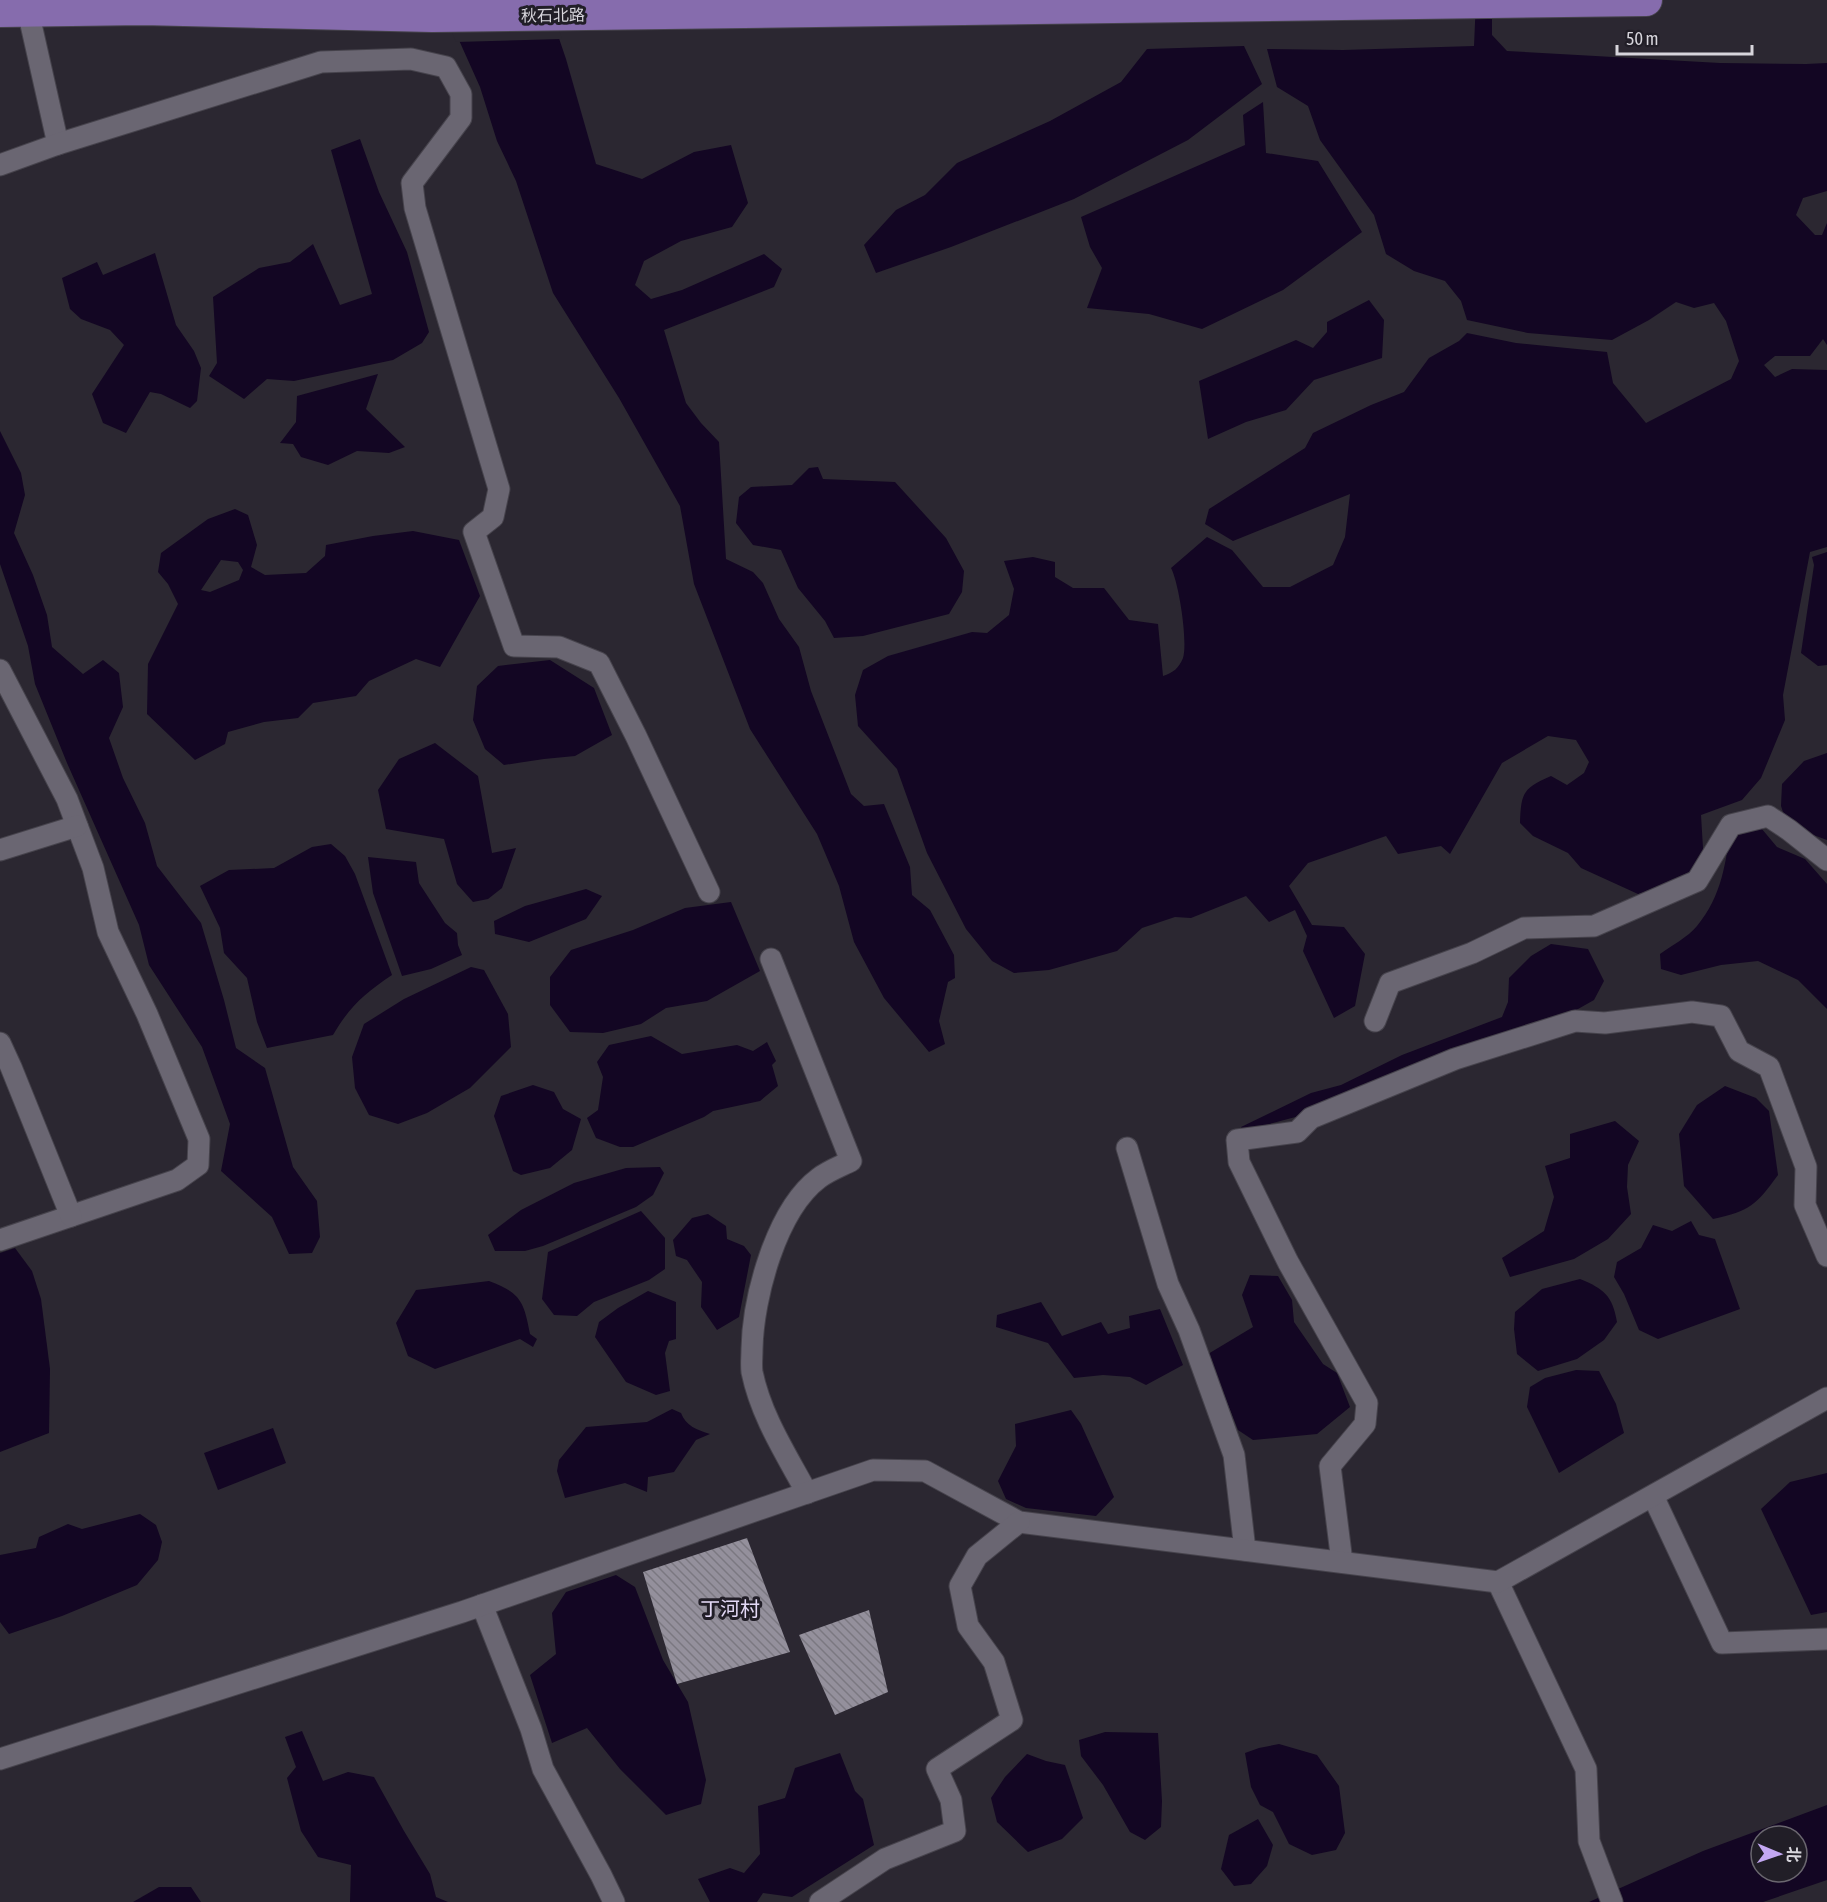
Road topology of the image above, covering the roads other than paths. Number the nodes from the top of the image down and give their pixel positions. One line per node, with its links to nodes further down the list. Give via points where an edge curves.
1 (1646, 0): 2 (main road, 秋石北路, via 432,16 143,9)
2 (14, 11): 3 (street)
3 (58, 144): 4 (street); 9 (street, via 321,62 411,59 446,67 461,94 461,118 412,183 415,208 499,489 493,517 474,532 513,646 559,647 599,663)
4 (0, 165)
5 (0, 670): 6 (street)
6 (77, 826): 7 (street); 14 (street, via 93,868 108,932 199,1139 198,1165 177,1180)
7 (0, 850)
8 (1827, 860): 11 (street, via 1768,816 1731,825 1697,881 1594,926 1524,928 1472,953 1390,983)
9 (709, 892)
10 (771, 960): 18 (street, via 851,1161 818,1179 796,1203 775,1241 752,1332 752,1370 766,1416)
11 (1375, 1021)
12 (0, 1043): 14 (street)
13 (1126, 1148): 21 (street, via 1168,1284 1189,1330 1234,1455)
14 (71, 1216): 15 (street)
15 (0, 1240)
16 (1827, 1256): 22 (street, via 1804,1205 1806,1167 1769,1067 1739,1051 1721,1016 1692,1012 1605,1023 1575,1022 1455,1059 1311,1118 1297,1132 1237,1140 1239,1162 1288,1262 1367,1403 1365,1424 1330,1466)
17 (1827, 1398): 19 (street)
18 (807, 1493): 20 (street, via 873,1470 925,1470); 24 (street)
19 (1653, 1496): 23 (street); 25 (street, via 1722,1644)
20 (1019, 1522): 21 (street); 28 (street, via 977,1556 960,1586 968,1626 994,1662 1012,1720 937,1768 951,1800 955,1831 885,1859)
21 (1245, 1550): 22 (street)
22 (1342, 1562): 23 (street)
23 (1498, 1582): 29 (street, via 1586,1769 1589,1841)
24 (482, 1605): 26 (street); 27 (street, via 543,1769)
25 (1827, 1639)
26 (0, 1759)
27 (614, 1902)
28 (820, 1902)
29 (1612, 1902)

